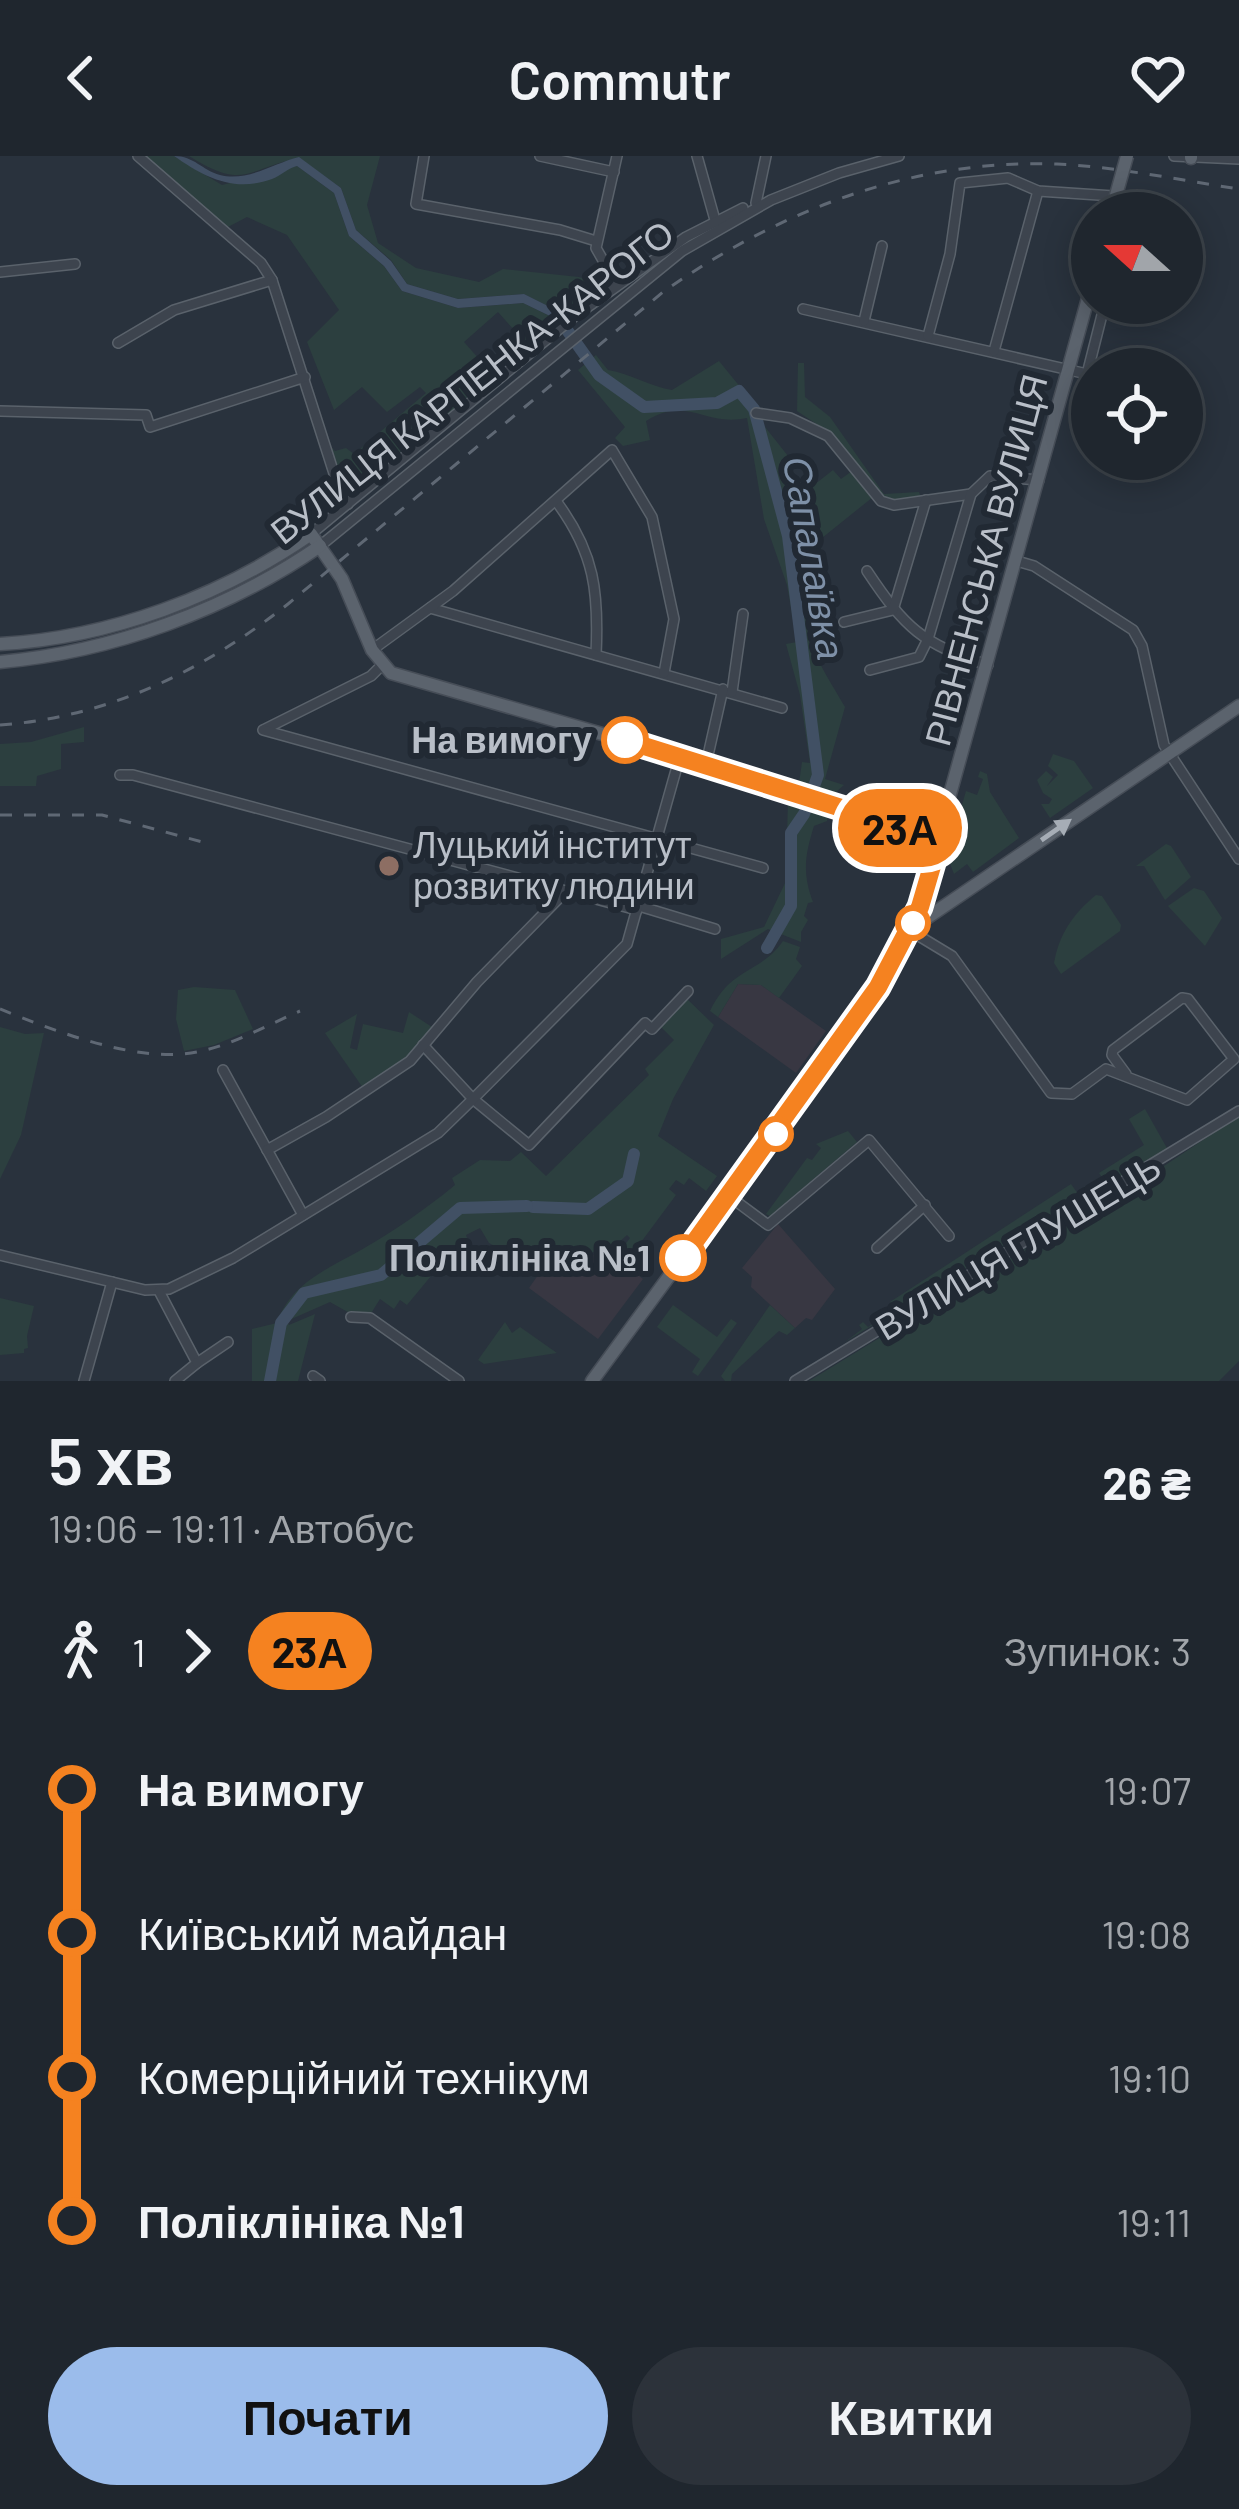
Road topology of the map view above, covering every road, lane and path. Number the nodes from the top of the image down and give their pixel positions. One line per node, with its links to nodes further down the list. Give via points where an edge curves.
1 (138, 156): 25 (street)
2 (424, 156): 21 (street, via 416,204)
3 (540, 156): 13 (street)
4 (617, 156): 13 (street)
5 (697, 156): 20 (street)
6 (766, 156): 19 (street)
7 (842, 156): 14 (street)
8 (899, 156): 14 (street, ВУЛИЦЯ КАРПЕНКА-КАРОГО)
9 (1127, 156): 16 (main road, bridge)
10 (1174, 156): 11 (street)
11 (1191, 157): 12 (street)
12 (1239, 159)
13 (614, 172): 21 (street)
14 (839, 173): 18 (street, ВУЛИЦЯ КАРПЕНКА-КАРОГО)
15 (1038, 191): 17 (street); 31 (street, via 1008,178 960,183); 33 (street)
16 (1124, 192)
17 (1071, 193)
18 (771, 200): 19 (street, ВУЛИЦЯ КАРПЕНКА-КАРОГО); 26 (street, ВУЛИЦЯ КАРПЕНКА-КАРОГО)
19 (756, 203): 20 (street, ВУЛИЦЯ КАРПЕНКА-КАРОГО)
20 (716, 220): 26 (street, ВУЛИЦЯ КАРПЕНКА-КАРОГО)
21 (596, 241): 26 (street)
22 (882, 246): 28 (street)
23 (75, 264): 24 (street)
24 (0, 272)
25 (272, 280): 32 (street, via 174,310); 35 (street)
26 (621, 290): 38 (street, ВУЛИЦЯ КАРПЕНКА-КАРОГО, via 575,316); 39 (street, ВУЛИЦЯ КАРПЕНКА-КАРОГО)
27 (803, 309): 28 (street)
28 (864, 321): 31 (street)
29 (1081, 324): 34 (main road, РІВНЕНСЬКА ВУЛИЦЯ)
30 (1100, 324): 34 (street, via 1087,374)
31 (928, 336): 33 (street)
32 (118, 344)
33 (994, 351): 34 (street)
34 (1070, 367): 40 (main road, РІВНЕНСЬКА ВУЛИЦЯ)
35 (305, 377): 36 (street, via 150,427 146,415); 44 (street)
36 (0, 411)
37 (756, 413): 42 (street, via 828,436 881,501)
38 (441, 427): 39 (street); 44 (street, ВУЛИЦЯ КАРПЕНКА-КАРОГО)
39 (446, 442): 45 (street, ВУЛИЦЯ КАРПЕНКА-КАРОГО)
40 (1039, 480): 41 (street, via 990,476); 46 (main road, РІВНЕНСЬКА ВУЛИЦЯ)
41 (971, 494): 42 (street); 52 (street)
42 (926, 500): 49 (street)
43 (556, 501): 48 (street); 56 (street, via 588,555 598,602); 61 (street, via 612,450 652,517 674,619)
44 (347, 504): 45 (street, ВУЛИЦЯ КАРПЕНКА-КАРОГО)
45 (316, 540): 54 (main road, ВУЛИЦЯ КАРПЕНКА-КАРОГО, via 273,576 193,614 98,645); 55 (main road)
46 (1017, 561): 58 (main road, РІВНЕНСЬКА ВУЛИЦЯ); 65 (street, via 1133,630)
47 (867, 571): 49 (street)
48 (430, 608): 55 (street); 56 (street)
49 (893, 610): 51 (street); 52 (street)
50 (743, 614): 62 (street)
51 (844, 622)
52 (928, 639): 58 (street); 60 (street, via 916,660)
53 (0, 644): 54 (main road, ВУЛИЦЯ КАРПЕНКА-КАРОГО)
54 (48, 648): 57 (main road, ВУЛИЦЯ КАРПЕНКА-КАРОГО)
55 (371, 650): 59 (main road)
56 (596, 655): 61 (street)
57 (0, 662)
58 (988, 665): 70 (main road, РІВНЕНСЬКА ВУЛИЦЯ)
59 (381, 666): 66 (main road); 69 (street, via 263,730)
60 (870, 670)
61 (664, 674): 62 (street)
62 (728, 691): 64 (street); 67 (street)
63 (1239, 706): 65 (main road)
64 (782, 708)
65 (1169, 752): 71 (street); 75 (main road, one-way to 65)
66 (680, 756): 67 (main road); 69 (street)
67 (706, 764): 70 (main road)
68 (120, 775): 73 (street)
69 (657, 838): 72 (street); 74 (street)
70 (940, 839): 75 (main road, РІВНЕНСЬКА ВУЛИЦЯ)
71 (1239, 859)
72 (764, 868)
73 (566, 891): 74 (street); 78 (street)
74 (638, 908): 76 (street); 82 (street, via 627,944)
75 (912, 925): 81 (street, via 952,956 1051,1094 1072,1094 1106,1069); 85 (main road, via 850,1029)
76 (715, 929)
77 (688, 991): 82 (street, via 652,1029 645,1023 529,1144)
78 (423, 1045): 82 (street); 84 (street, via 326,1118)
79 (1236, 1056): 81 (street, via 1187,1100); 81 (street, via 1182,998 1113,1050)
80 (223, 1070): 84 (street)
81 (1126, 1074)
82 (473, 1099): 87 (street, via 438,1133)
83 (1239, 1111): 100 (street, ВУЛИЦЯ ГЛУШЕЦЬ)
84 (267, 1150): 87 (street)
85 (729, 1196): 86 (street, via 768,1225 869,1140); 99 (main road)
86 (925, 1205): 88 (street); 89 (street)
87 (303, 1216): 92 (street)
88 (949, 1236)
89 (877, 1248)
90 (0, 1255): 91 (street)
91 (112, 1282): 92 (street); 97 (street)
92 (159, 1291): 95 (street)
93 (351, 1317): 96 (street, via 370,1318)
94 (227, 1342): 95 (street)
95 (197, 1363): 98 (street)
96 (456, 1380)
97 (84, 1381)
98 (175, 1381)
99 (592, 1381)
100 (795, 1381)

